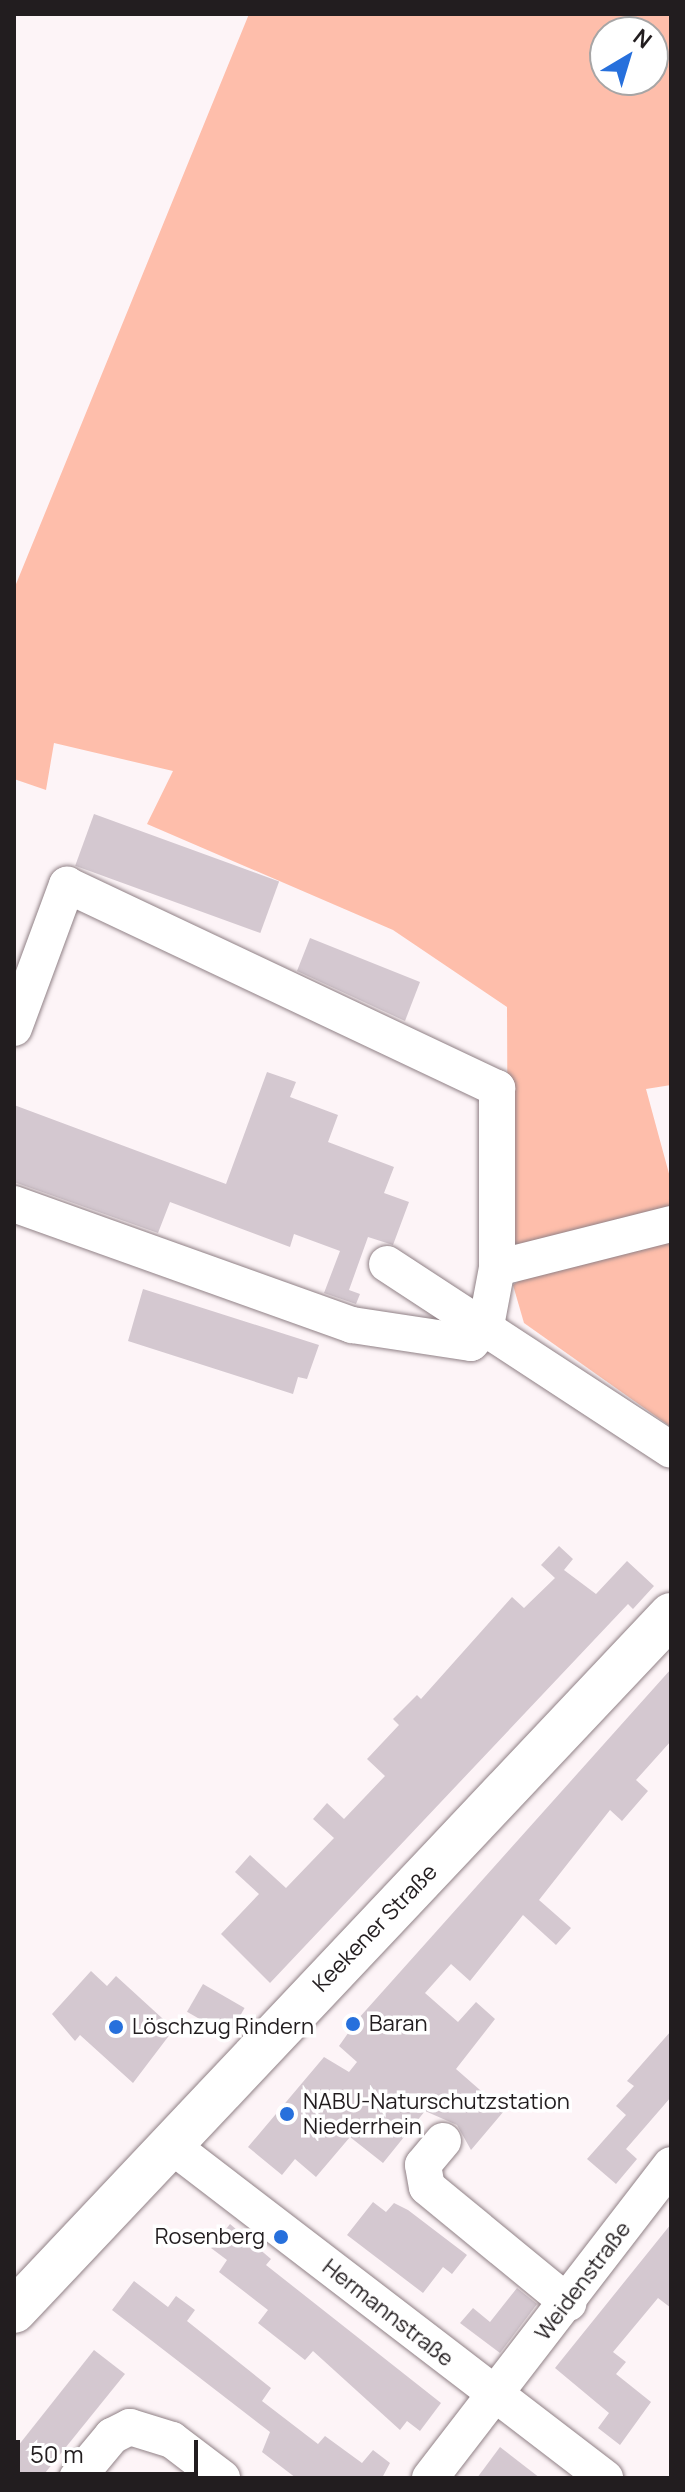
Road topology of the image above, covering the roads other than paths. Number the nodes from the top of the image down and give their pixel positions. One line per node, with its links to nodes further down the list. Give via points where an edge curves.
1 (14, 1028): 5 (street, via 67,885 497,1088)
2 (14, 1204): 6 (street, via 352,1325 471,1343)
3 (671, 1224): 5 (street)
4 (387, 1264): 6 (street)
5 (497, 1268): 6 (street)
6 (486, 1326): 7 (street)
7 (671, 1450)
8 (671, 1615): 10 (main road, Keekener Straße)
9 (443, 2141): 12 (street, via 423,2165 427,2187)
10 (172, 2146): 13 (main road, Keekener Straße); 14 (street, Hermannstraße)
11 (671, 2165): 12 (street, Weidenstraße)
12 (568, 2303): 14 (street, Weidenstraße)
13 (14, 2311)
14 (495, 2397): 17 (street, Weidenstraße); 18 (street, Hermannstraße)
15 (77, 2478): 16 (street, via 112,2436 130,2427 172,2440)
16 (222, 2478)
17 (430, 2478)
18 (605, 2478)

